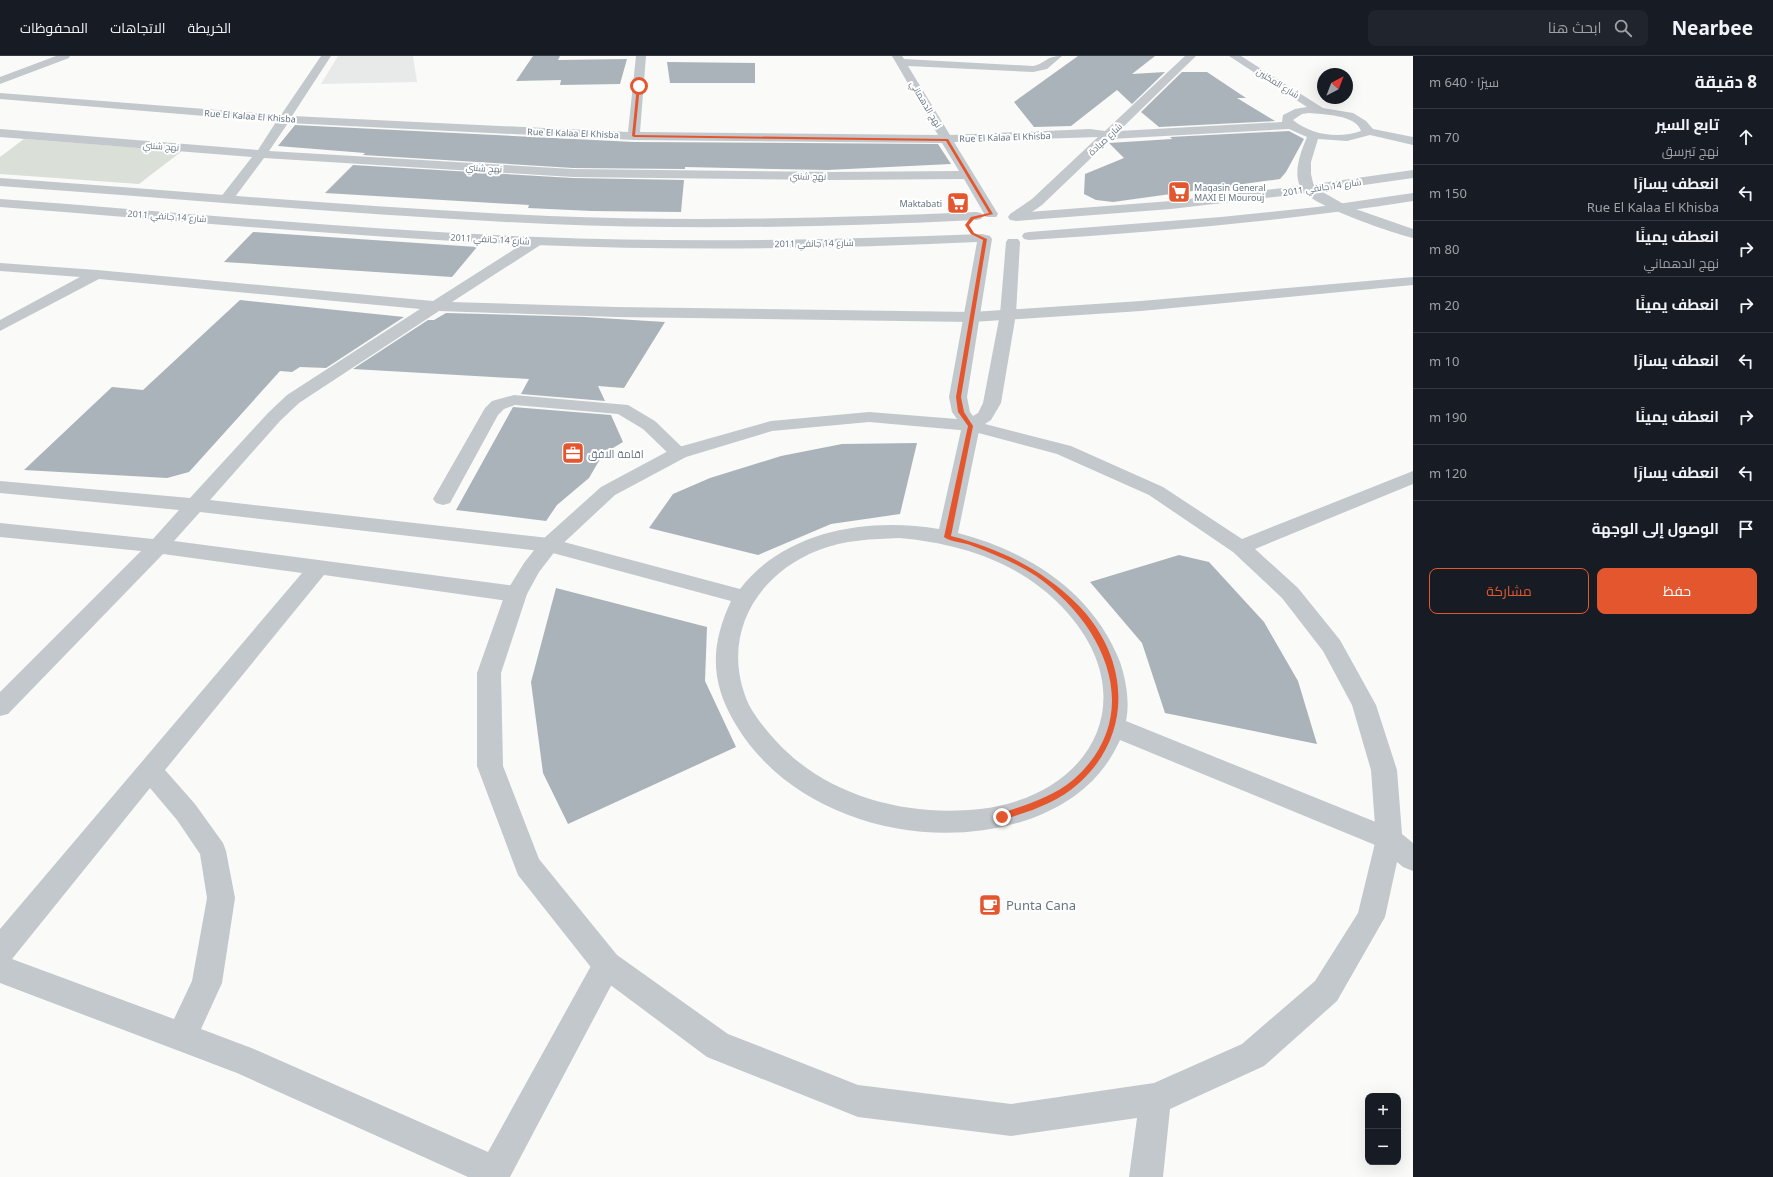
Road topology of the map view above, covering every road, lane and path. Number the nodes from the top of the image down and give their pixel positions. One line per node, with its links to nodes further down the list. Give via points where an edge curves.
1 (65, 56): 11 (street)
2 (326, 56): 17 (street)
3 (642, 56): 25 (street)
4 (1057, 56): 8 (street, via 1043,67 1033,68)
5 (1174, 56): 10 (street)
6 (1191, 56): 23 (street, شارع صيادة)
7 (1234, 56): 16 (street, شارع المكنين)
8 (899, 59): 26 (street, نهج الدهماني)
9 (1222, 60): 12 (street, شارع المكنين)
10 (1163, 66)
11 (0, 81)
12 (1267, 90)
13 (0, 96): 17 (street, Rue El Kalaa El Khisba)
14 (1286, 103): 15 (street, شارع المكنين)
15 (1299, 111): 16 (street); 19 (street, via 1288,116 1287,121)
16 (1321, 111): 20 (street, via 1357,120 1364,124)
17 (283, 119): 25 (street, Rue El Kalaa El Khisba); 29 (street)
18 (1101, 123): 22 (street, شارع صيادة)
19 (1291, 125): 23 (street, Rue El Kalaa El Khisba); 24 (street)
20 (1367, 131): 24 (street, via 1350,138); 27 (street)
21 (0, 133): 29 (street, نهج شنني)
22 (1090, 133): 23 (street, Rue El Kalaa El Khisba); 26 (street, Rue El Kalaa El Khisba); 28 (street, شارع صيادة)
23 (1110, 135): 38 (street, شارع صيادة, via 1037,202)
24 (1314, 135): 33 (street, via 1304,160 1304,176)
25 (634, 136): 26 (street, Rue El Kalaa El Khisba)
26 (947, 140): 31 (street, نهج الدهماني)
27 (1413, 141)
28 (1075, 146)
29 (261, 154): 31 (street, نهج شنني, via 573,173); 35 (street)
30 (1413, 174): 33 (street, شارع 14 جانفي 2011)
31 (969, 175): 38 (street, نهج الدهماني)
32 (0, 182): 35 (street, شارع 14 جانفي 2011)
33 (1308, 189): 37 (street); 38 (street, شارع 14 جانفي 2011, via 1171,205)
34 (1413, 197): 37 (street)
35 (227, 198): 39 (street, شارع 14 جانفي 2011, via 492,217 666,222 900,220)
36 (0, 204): 43 (street, شارع 14 جانفي 2011, via 387,233)
37 (1342, 209): 40 (street); 41 (street)
38 (1005, 214): 39 (street, شارع 14 جانفي 2011); 41 (street, via 1030,226 1032,232)
39 (976, 216): 42 (street, via 969,220 968,228)
40 (1413, 234)
41 (1029, 236): 44 (street)
42 (983, 239): 43 (street, شارع 14 جانفي 2011, via 782,244); 44 (street, شارع 14 جانفي 2011); 50 (street)
43 (537, 241): 48 (street)
44 (1013, 242): 49 (street)
45 (0, 267): 46 (street)
46 (97, 274): 48 (street); 51 (street)
47 (1413, 281): 49 (street, via 1141,306)
48 (435, 306): 50 (street, via 616,312); 57 (street, via 293,399)
49 (1008, 314): 50 (street); 52 (street, via 992,403 985,416)
50 (972, 317): 52 (street, via 958,397 961,412)
51 (0, 326)
52 (971, 426): 53 (street, via 869,417 786,424); 59 (street); 62 (street, via 1064,450 1156,491)
53 (679, 453): 56 (street, via 649,425 622,409 514,400 498,405 491,412); 60 (street, via 608,491)
54 (1413, 477): 62 (street)
55 (0, 487): 57 (street)
56 (442, 499)
57 (196, 505): 60 (street); 61 (street)
58 (0, 530): 61 (street)
59 (947, 537): 65 (street, via 899,531 874,532 829,540 808,547 771,568); 67 (street, via 972,543 1018,563 1044,579 1075,606 1102,643 1110,664 1115,684 1116,706)
60 (549, 545): 64 (street, via 531,568); 65 (street)
61 (158, 546): 63 (street); 66 (street)
62 (1240, 547): 69 (street, via 1290,593 1332,646 1364,705 1384,770)
63 (318, 568): 64 (street); 68 (street)
64 (516, 594): 72 (street, via 489,673 490,766 528,866)
65 (743, 597): 67 (street, via 730,626 725,652 732,694 742,715 773,755 795,773 820,789 878,813 909,819 972,822 1002,817 1029,808 1054,797 1075,782 1092,765 1104,746)
66 (0, 706)
67 (1112, 726): 69 (street)
68 (150, 770): 71 (street); 74 (street, via 186,812 213,851 221,898 207,983)
69 (1401, 840): 70 (street); 75 (street, via 1371,917 1326,991 1253,1055)
70 (1413, 859)
71 (0, 951)
72 (607, 965): 75 (street, via 718,1046 858,1101 1011,1120); 76 (street)
73 (0, 969): 74 (street)
74 (182, 1037): 76 (street, via 243,1060)
75 (1155, 1099): 77 (street)
76 (494, 1175)
77 (1146, 1177)

